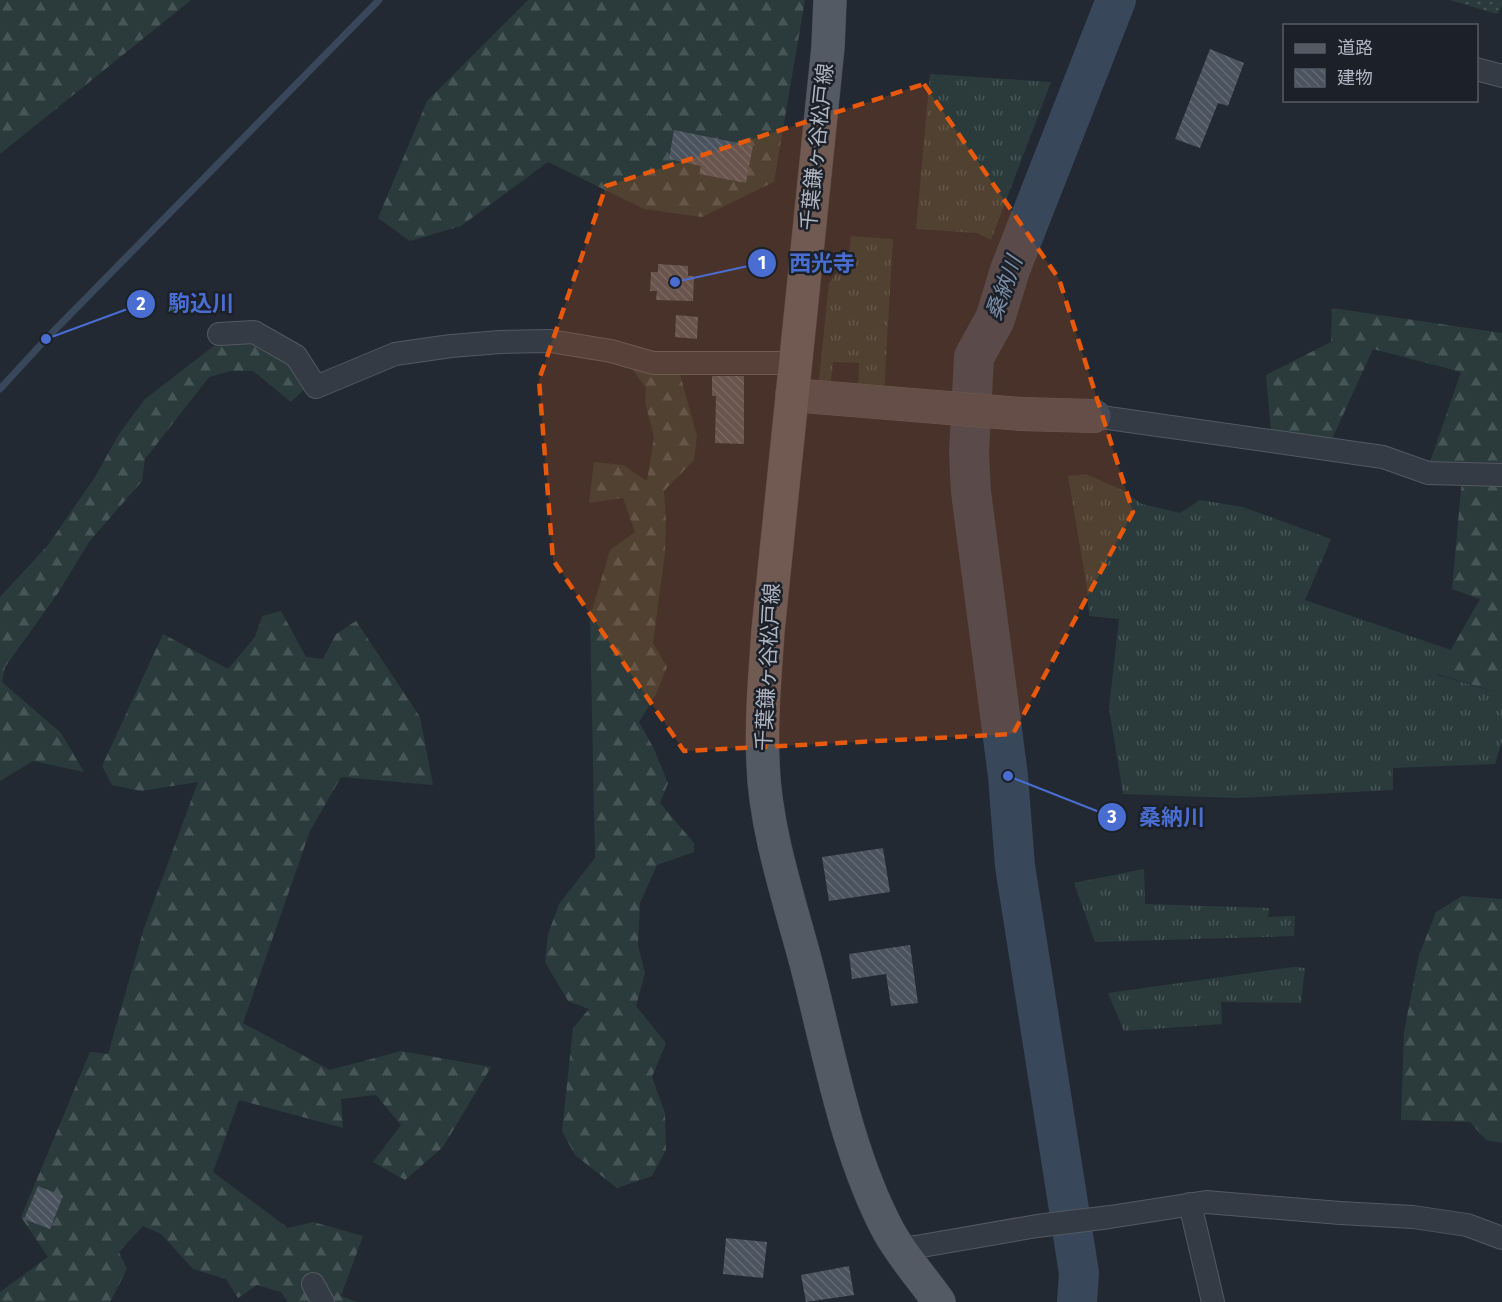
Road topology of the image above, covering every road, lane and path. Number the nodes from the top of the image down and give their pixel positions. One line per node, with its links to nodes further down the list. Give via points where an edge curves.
1 (830, 0): 5 (main road, 千葉鎌ヶ谷松戸線)
2 (1478, 70): 3 (street)
3 (1502, 76)
4 (219, 334): 5 (street, via 255,332 296,356 316,387 395,354 500,342 550,341 653,363)
5 (796, 363): 6 (main road, 千葉鎌ヶ谷松戸線)
6 (792, 395): 7 (street, via 1020,414); 11 (main road, 千葉鎌ヶ谷松戸線, via 768,631 762,765 772,831 851,1137 869,1188)
7 (1094, 416): 8 (street, via 1383,457 1428,473)
8 (1502, 475)
9 (1190, 1204): 10 (street, via 1413,1217 1467,1225); 11 (street); 13 (street)
10 (1502, 1238)
11 (898, 1248): 12 (main road, 千葉鎌ヶ谷松戸線)
12 (939, 1302)
13 (1213, 1302)

